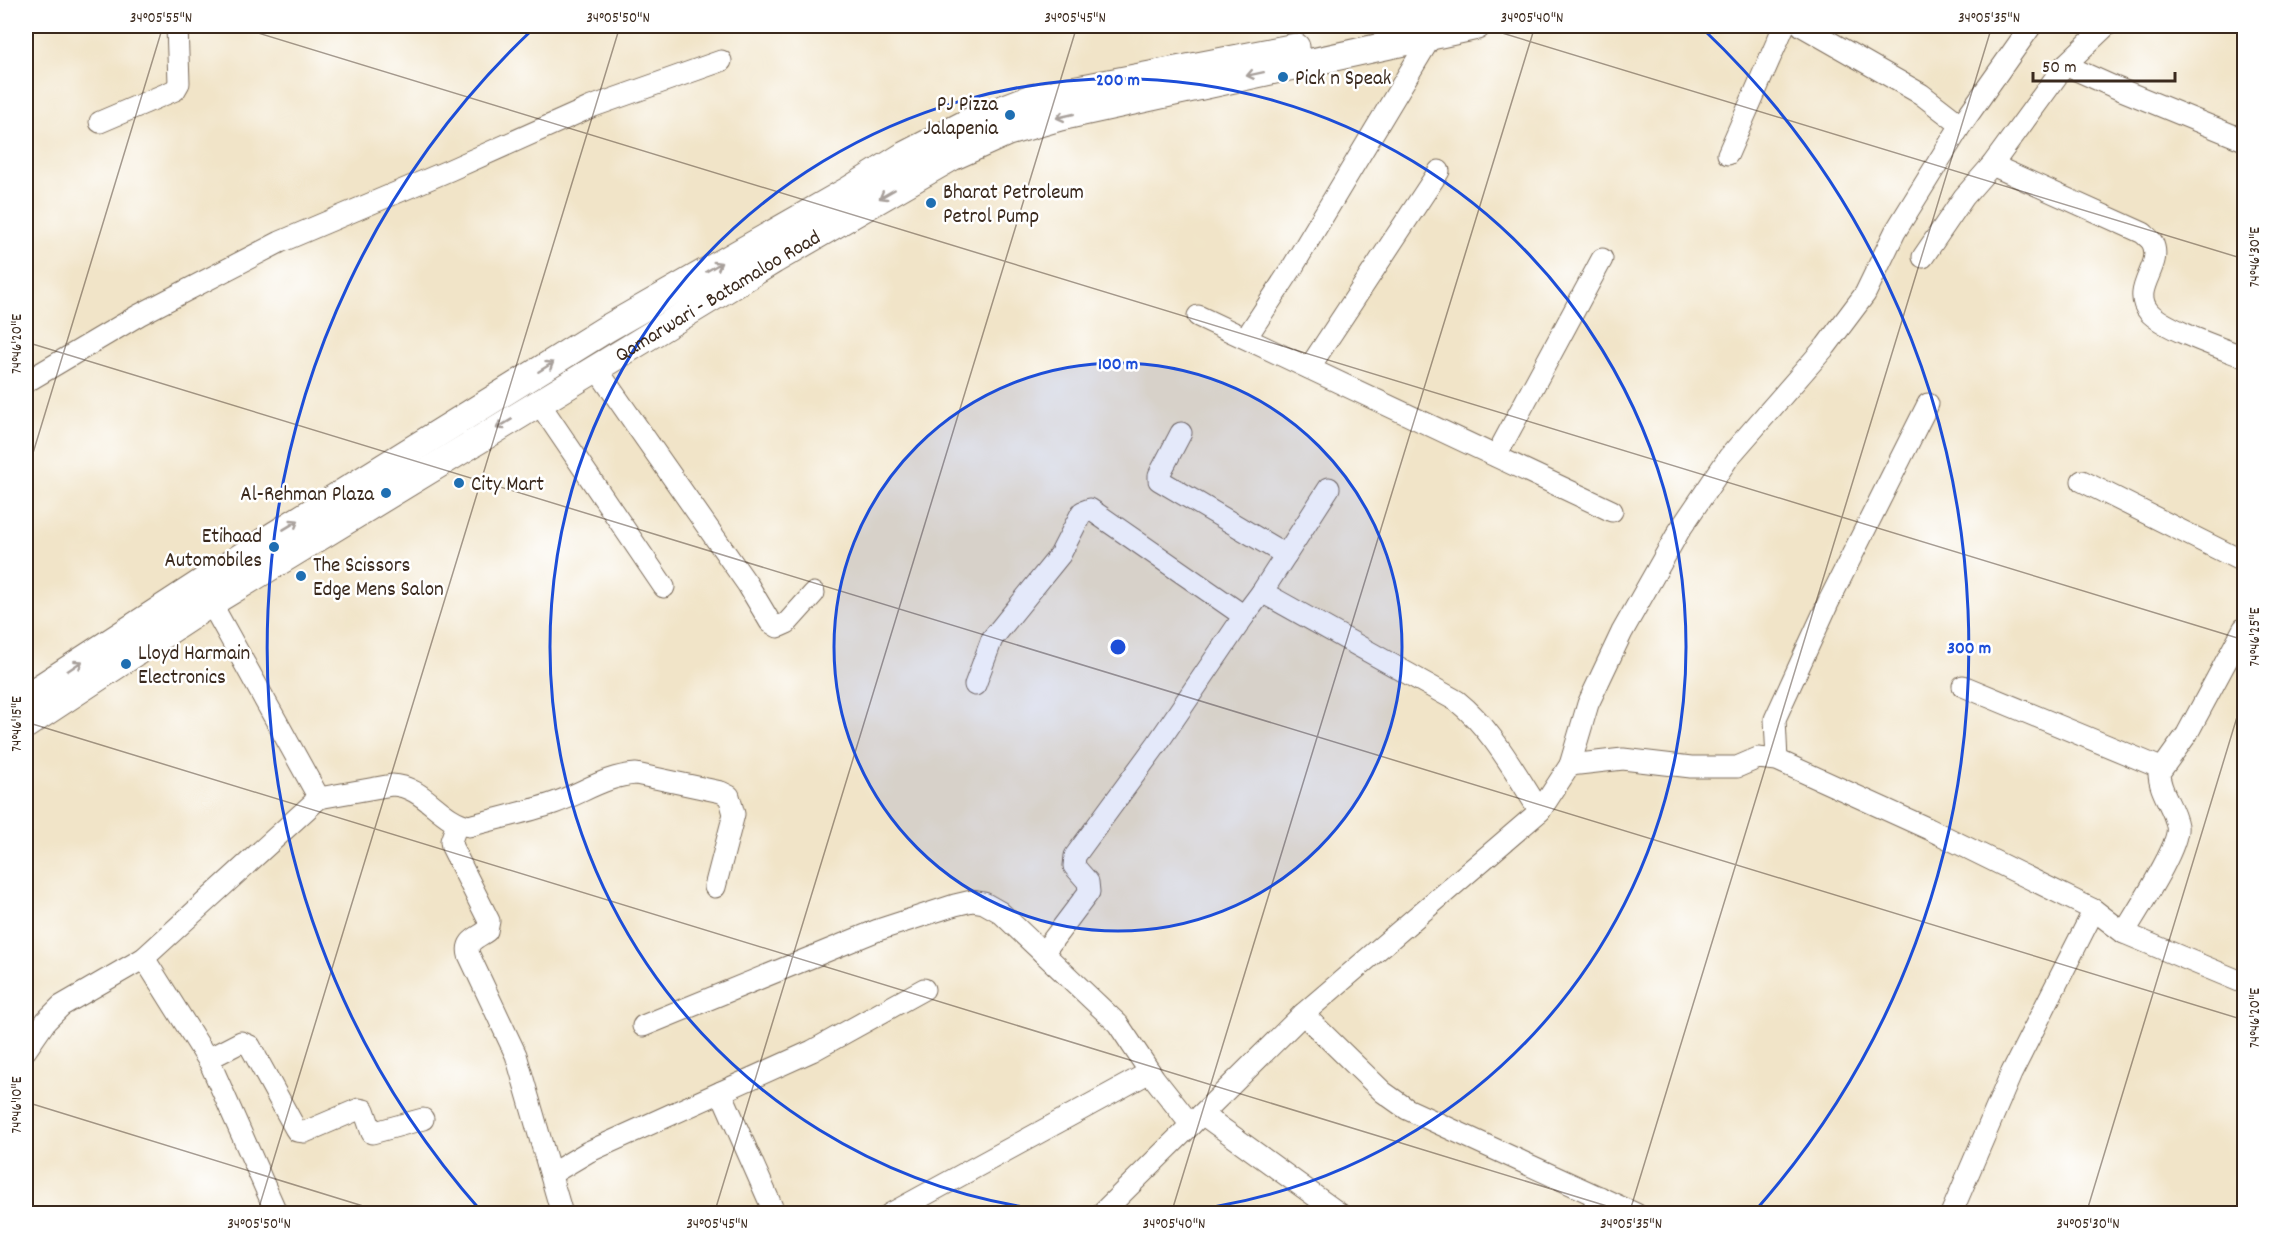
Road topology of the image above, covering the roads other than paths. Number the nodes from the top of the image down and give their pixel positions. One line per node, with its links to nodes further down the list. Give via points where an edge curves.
1 (177, 26): 11 (street, via 179,83 175,90)
2 (1399, 26): 42 (main road, Qamarwari - Batamaloo Road, one-way to 2, via 273,536 606,329 905,155 971,121 1031,98)
3 (1477, 26): 8 (main road, Qamarwari - Batamaloo Road)
4 (1784, 26): 14 (street)
5 (1802, 26): 12 (street, via 1921,94)
6 (2031, 26): 12 (street)
7 (2106, 26): 10 (street)
8 (1432, 35): 20 (street); 23 (main road, Qamarwari - Batamaloo Road, one-way to 23, via 1060,117 1008,132 952,157 891,192)
9 (721, 61): 24 (street, via 591,107 280,242 139,315)
10 (2065, 65): 13 (street); 15 (street)
11 (100, 122)
12 (1961, 125): 45 (street, via 1895,232 1864,294 1826,346 1729,457 1679,531 1622,632 1588,704)
13 (2244, 140)
14 (1728, 154)
15 (1992, 165): 17 (street, via 1964,197); 21 (street, via 2142,233 2152,242 2155,254 2142,290 2149,312 2166,324)
16 (1439, 171): 22 (street)
17 (1923, 257)
18 (1602, 259): 28 (street)
19 (1198, 316): 20 (street)
20 (1246, 338): 22 (street)
21 (2244, 357)
22 (1309, 368): 28 (street)
23 (596, 369): 25 (main road, Qamarwari - Batamaloo Road); 36 (street, via 770,622 778,627 787,623)
24 (26, 382)
25 (539, 403): 34 (street); 37 (main road, Qamarwari - Batamaloo Road, one-way to 37)
26 (1928, 404): 44 (street, via 1775,719)
27 (1181, 434): 32 (street, via 1159,480)
28 (1496, 456): 31 (street)
29 (2082, 481): 33 (street)
30 (1329, 488): 32 (street)
31 (1612, 511)
32 (1286, 555): 35 (street)
33 (2244, 562)
34 (664, 586)
35 (1262, 592): 38 (street); 48 (street, via 1470,711 1495,741)
36 (814, 593)
37 (211, 603): 43 (main road, Qamarwari - Batamaloo Road); 47 (street)
38 (1245, 616): 40 (street, via 1097,513 1085,510 1060,555 992,639); 53 (street, via 1075,856 1074,866 1088,882 1089,892)
39 (2244, 628): 46 (street, via 2187,734)
40 (975, 685)
41 (1963, 686): 46 (street)
42 (26, 697)
43 (26, 725)
44 (1777, 760): 45 (street, via 1758,758 1737,767 1691,768 1623,759); 51 (street)
45 (1570, 765): 48 (street)
46 (2161, 768): 52 (street, via 2159,778 2177,836)
47 (319, 798): 49 (street, via 402,785); 54 (street)
48 (1540, 811): 57 (street)
49 (457, 824): 50 (street, via 470,826 555,803 623,774 721,792 729,796 734,814); 65 (street, via 452,846 489,921 487,931 467,948 516,1055)
50 (716, 887)
51 (2094, 910): 52 (street); 74 (street, via 2011,1074)
52 (2124, 933): 55 (street)
53 (1043, 953): 58 (street, via 1000,912 984,903 955,904 878,930); 61 (street, via 1118,1024)
54 (144, 958): 59 (street, via 61,1006); 60 (street)
55 (2244, 983)
56 (924, 989): 62 (street, via 812,1051)
57 (1303, 1014): 64 (street); 66 (street, via 1383,1092 1407,1109)
58 (643, 1026)
59 (26, 1050)
60 (208, 1059): 63 (street, via 241,1042 250,1046 300,1132 359,1109 364,1110 372,1133); 67 (street)
61 (1150, 1072): 64 (street); 70 (street)
62 (721, 1092): 65 (street, via 588,1152); 69 (street)
63 (423, 1119)
64 (1196, 1120): 71 (street); 72 (street)
65 (551, 1174): 68 (street)
66 (1595, 1205): 73 (street)
67 (277, 1214)
68 (562, 1214)
69 (775, 1214)
70 (890, 1214)
71 (1101, 1214)
72 (1340, 1214)
73 (1636, 1214)
74 (1951, 1214)

